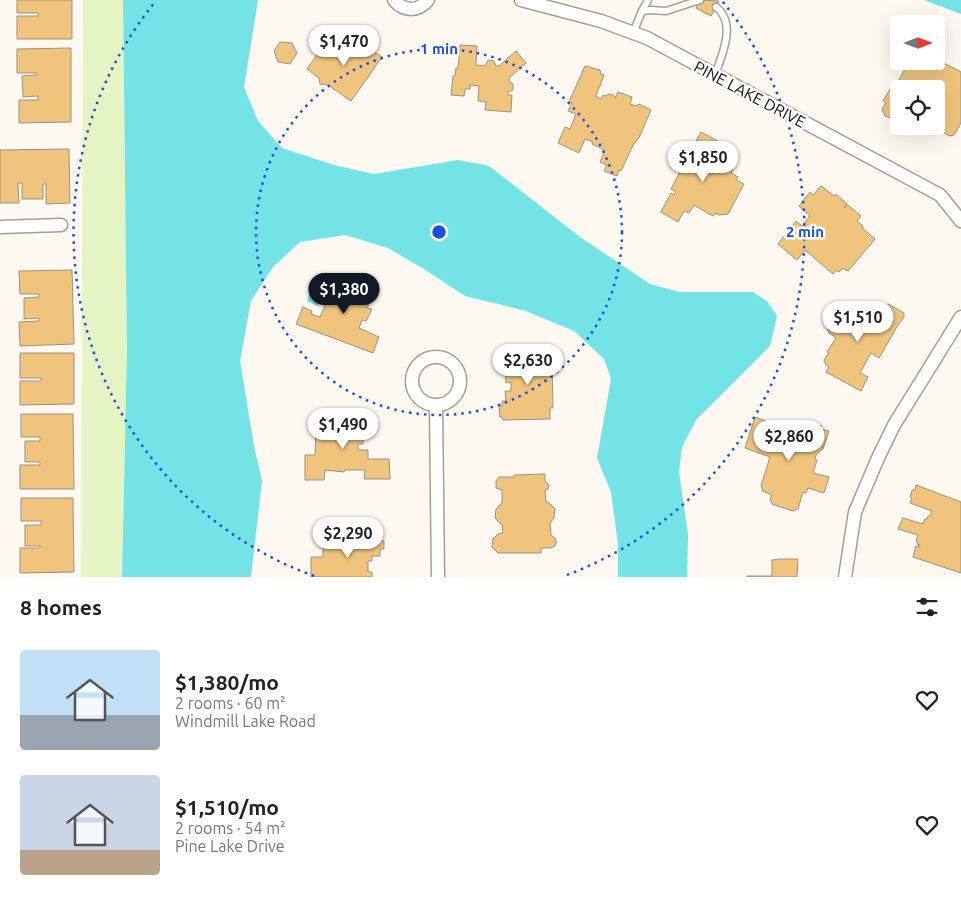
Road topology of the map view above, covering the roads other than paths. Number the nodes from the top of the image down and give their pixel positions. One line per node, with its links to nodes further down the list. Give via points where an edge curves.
1 (394, 0): 2 (street, via 410,10 423,6)
2 (428, 0)
3 (521, 0): 8 (street, PINE LAKE DRIVE)
4 (648, 0): 7 (lane)
5 (700, 0): 7 (lane, via 666,11)
6 (716, 7): 9 (lane, via 725,18 727,34)
7 (642, 11): 8 (lane)
8 (633, 33): 9 (street, PINE LAKE DRIVE)
9 (715, 75): 10 (street, PINE LAKE DRIVE, via 940,196)
10 (961, 221)
11 (60, 225): 12 (street)
12 (0, 227)
13 (961, 316): 16 (street, via 894,425 878,458 855,512)
14 (436, 406): 15 (street)
15 (438, 577)
16 (845, 577)

